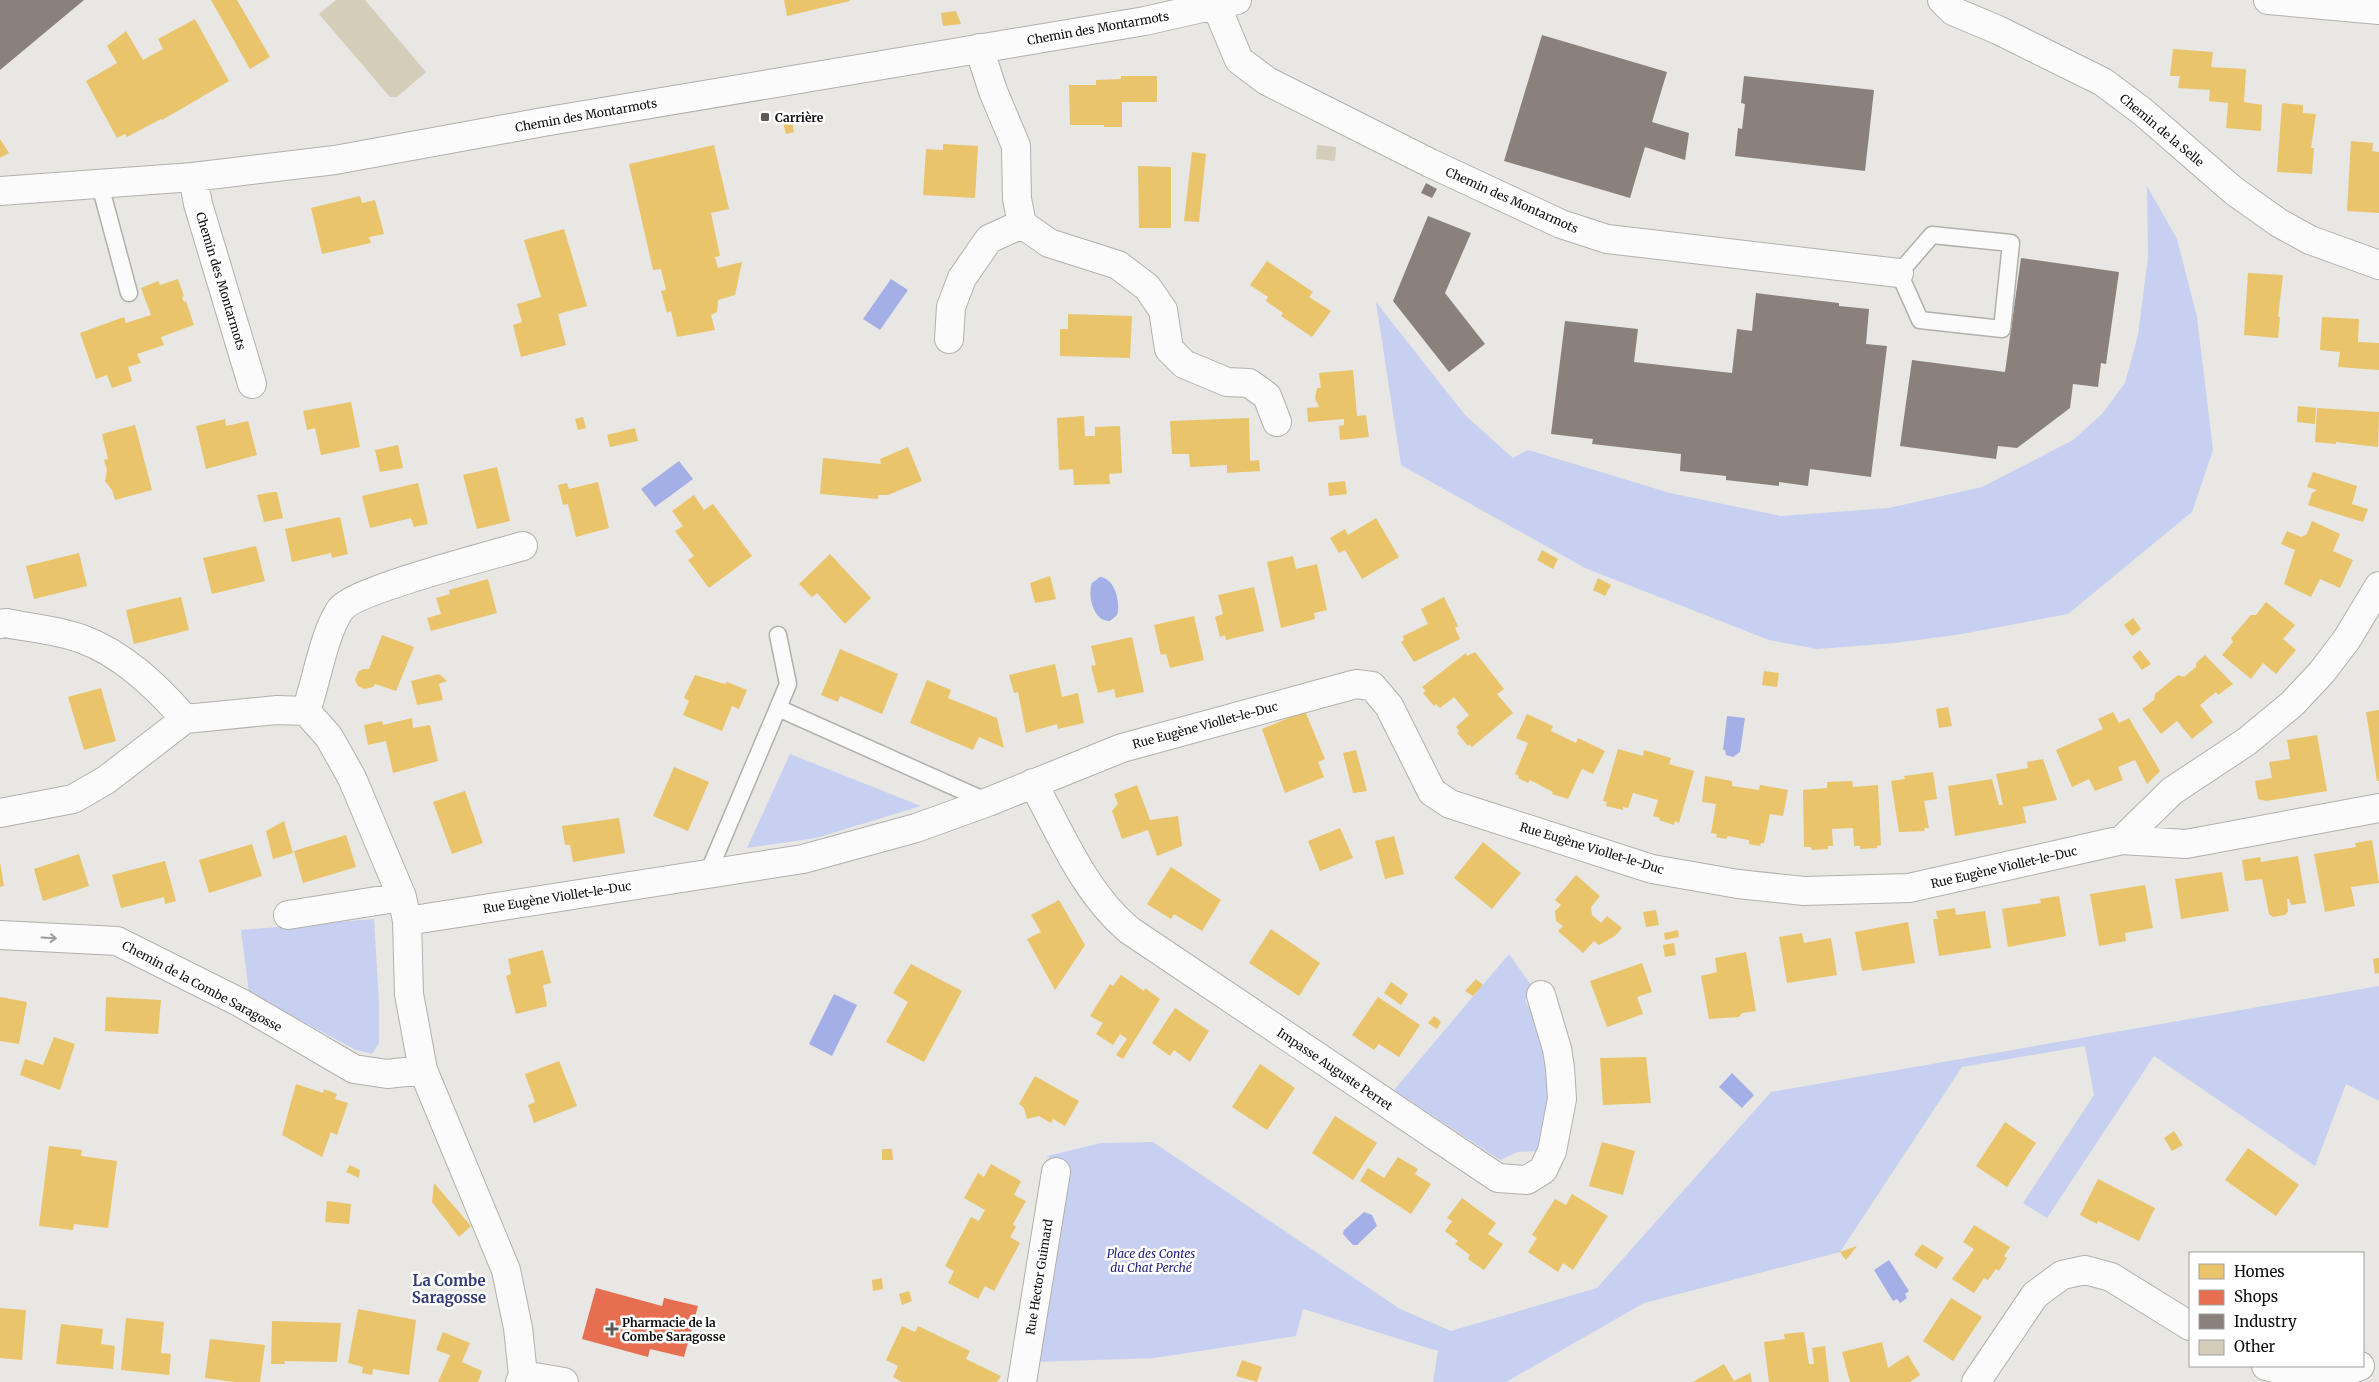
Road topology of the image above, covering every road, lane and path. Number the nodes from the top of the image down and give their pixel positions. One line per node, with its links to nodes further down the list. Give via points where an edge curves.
1 (1942, 0): 10 (street, Chemin de la Selle, via 1953,11 2103,82 2143,112 2234,191 2279,223 2310,240)
2 (2268, 0): 4 (street)
3 (1227, 2): 5 (street, Chemin des Montarmots, via 1144,21); 11 (street, Chemin des Montarmots, via 1239,60 1267,81 1561,224 1607,240)
4 (2379, 10)
5 (979, 48): 6 (street, Chemin des Montarmots, via 335,160); 9 (street, via 1016,146 1017,199)
6 (193, 177): 7 (street, Chemin des Montarmots); 14 (street, Chemin des Montarmots, via 198,204)
7 (100, 185): 8 (street, Chemin des Montarmots); 12 (lane)
8 (0, 191)
9 (1022, 224): 13 (street, via 989,239 962,278 951,307); 15 (street, via 1048,243 1118,265 1147,286 1163,310 1169,349 1184,364 1227,382 1249,383 1267,396)
10 (2379, 265)
11 (1899, 272): 11 (lane, via 1932,235 2011,243 2002,329 1920,320)
12 (129, 293)
13 (949, 339)
14 (252, 384)
15 (1278, 422)
16 (523, 546): 21 (street, via 375,590 342,608 329,630)
17 (2379, 586): 27 (street, via 2348,639 2292,704 2246,742 2172,791)
18 (0, 624): 22 (street, via 80,638 106,649 159,690)
19 (778, 634): 20 (lane, via 788,684)
20 (778, 708): 24 (lane); 28 (lane)
21 (306, 710): 22 (street); 29 (street, via 329,737 352,778)
22 (185, 719): 26 (street, via 106,780 73,799)
23 (1033, 783): 24 (street, Rue Eugène Viollet-le-Duc); 27 (street, Rue Eugène Viollet-le-Duc, via 1122,748 1356,684 1372,686 1389,706 1432,792 1450,804 1652,869 1738,884 1804,891 1909,888); 32 (street, Impasse Auguste Perret, via 1089,885 1107,910 1129,930 1498,1178 1528,1180 1543,1170 1552,1151 1562,1099 1560,1068)
24 (988, 802): 28 (street, Rue Eugène Viollet-le-Duc, via 916,828 803,859)
25 (2379, 808): 27 (street, Rue Eugène Viollet-le-Duc, via 2186,844)
26 (0, 814)
27 (2122, 840)
28 (708, 873): 29 (street, Rue Eugène Viollet-le-Duc)
29 (405, 909): 30 (street, Rue Eugène Viollet-le-Duc); 33 (street, via 409,994)
30 (288, 915)
31 (0, 935): 33 (street, Chemin de la Combe Saragosse, one-way to 33, via 117,941 241,1003 354,1069 387,1074)
32 (1540, 995)
33 (423, 1070): 40 (street, via 506,1270 518,1328)
34 (1056, 1172): 42 (street, Rue Hector Guimard)
35 (2189, 1325): 43 (street, via 2111,1277 2085,1270 2062,1275 2035,1296)
36 (2379, 1359): 37 (street)
37 (2364, 1364)
38 (2270, 1367): 39 (street, via 2306,1376 2333,1376)
39 (2356, 1367)
40 (522, 1379): 41 (street)
41 (564, 1382)
42 (1022, 1382)
43 (1976, 1382)

